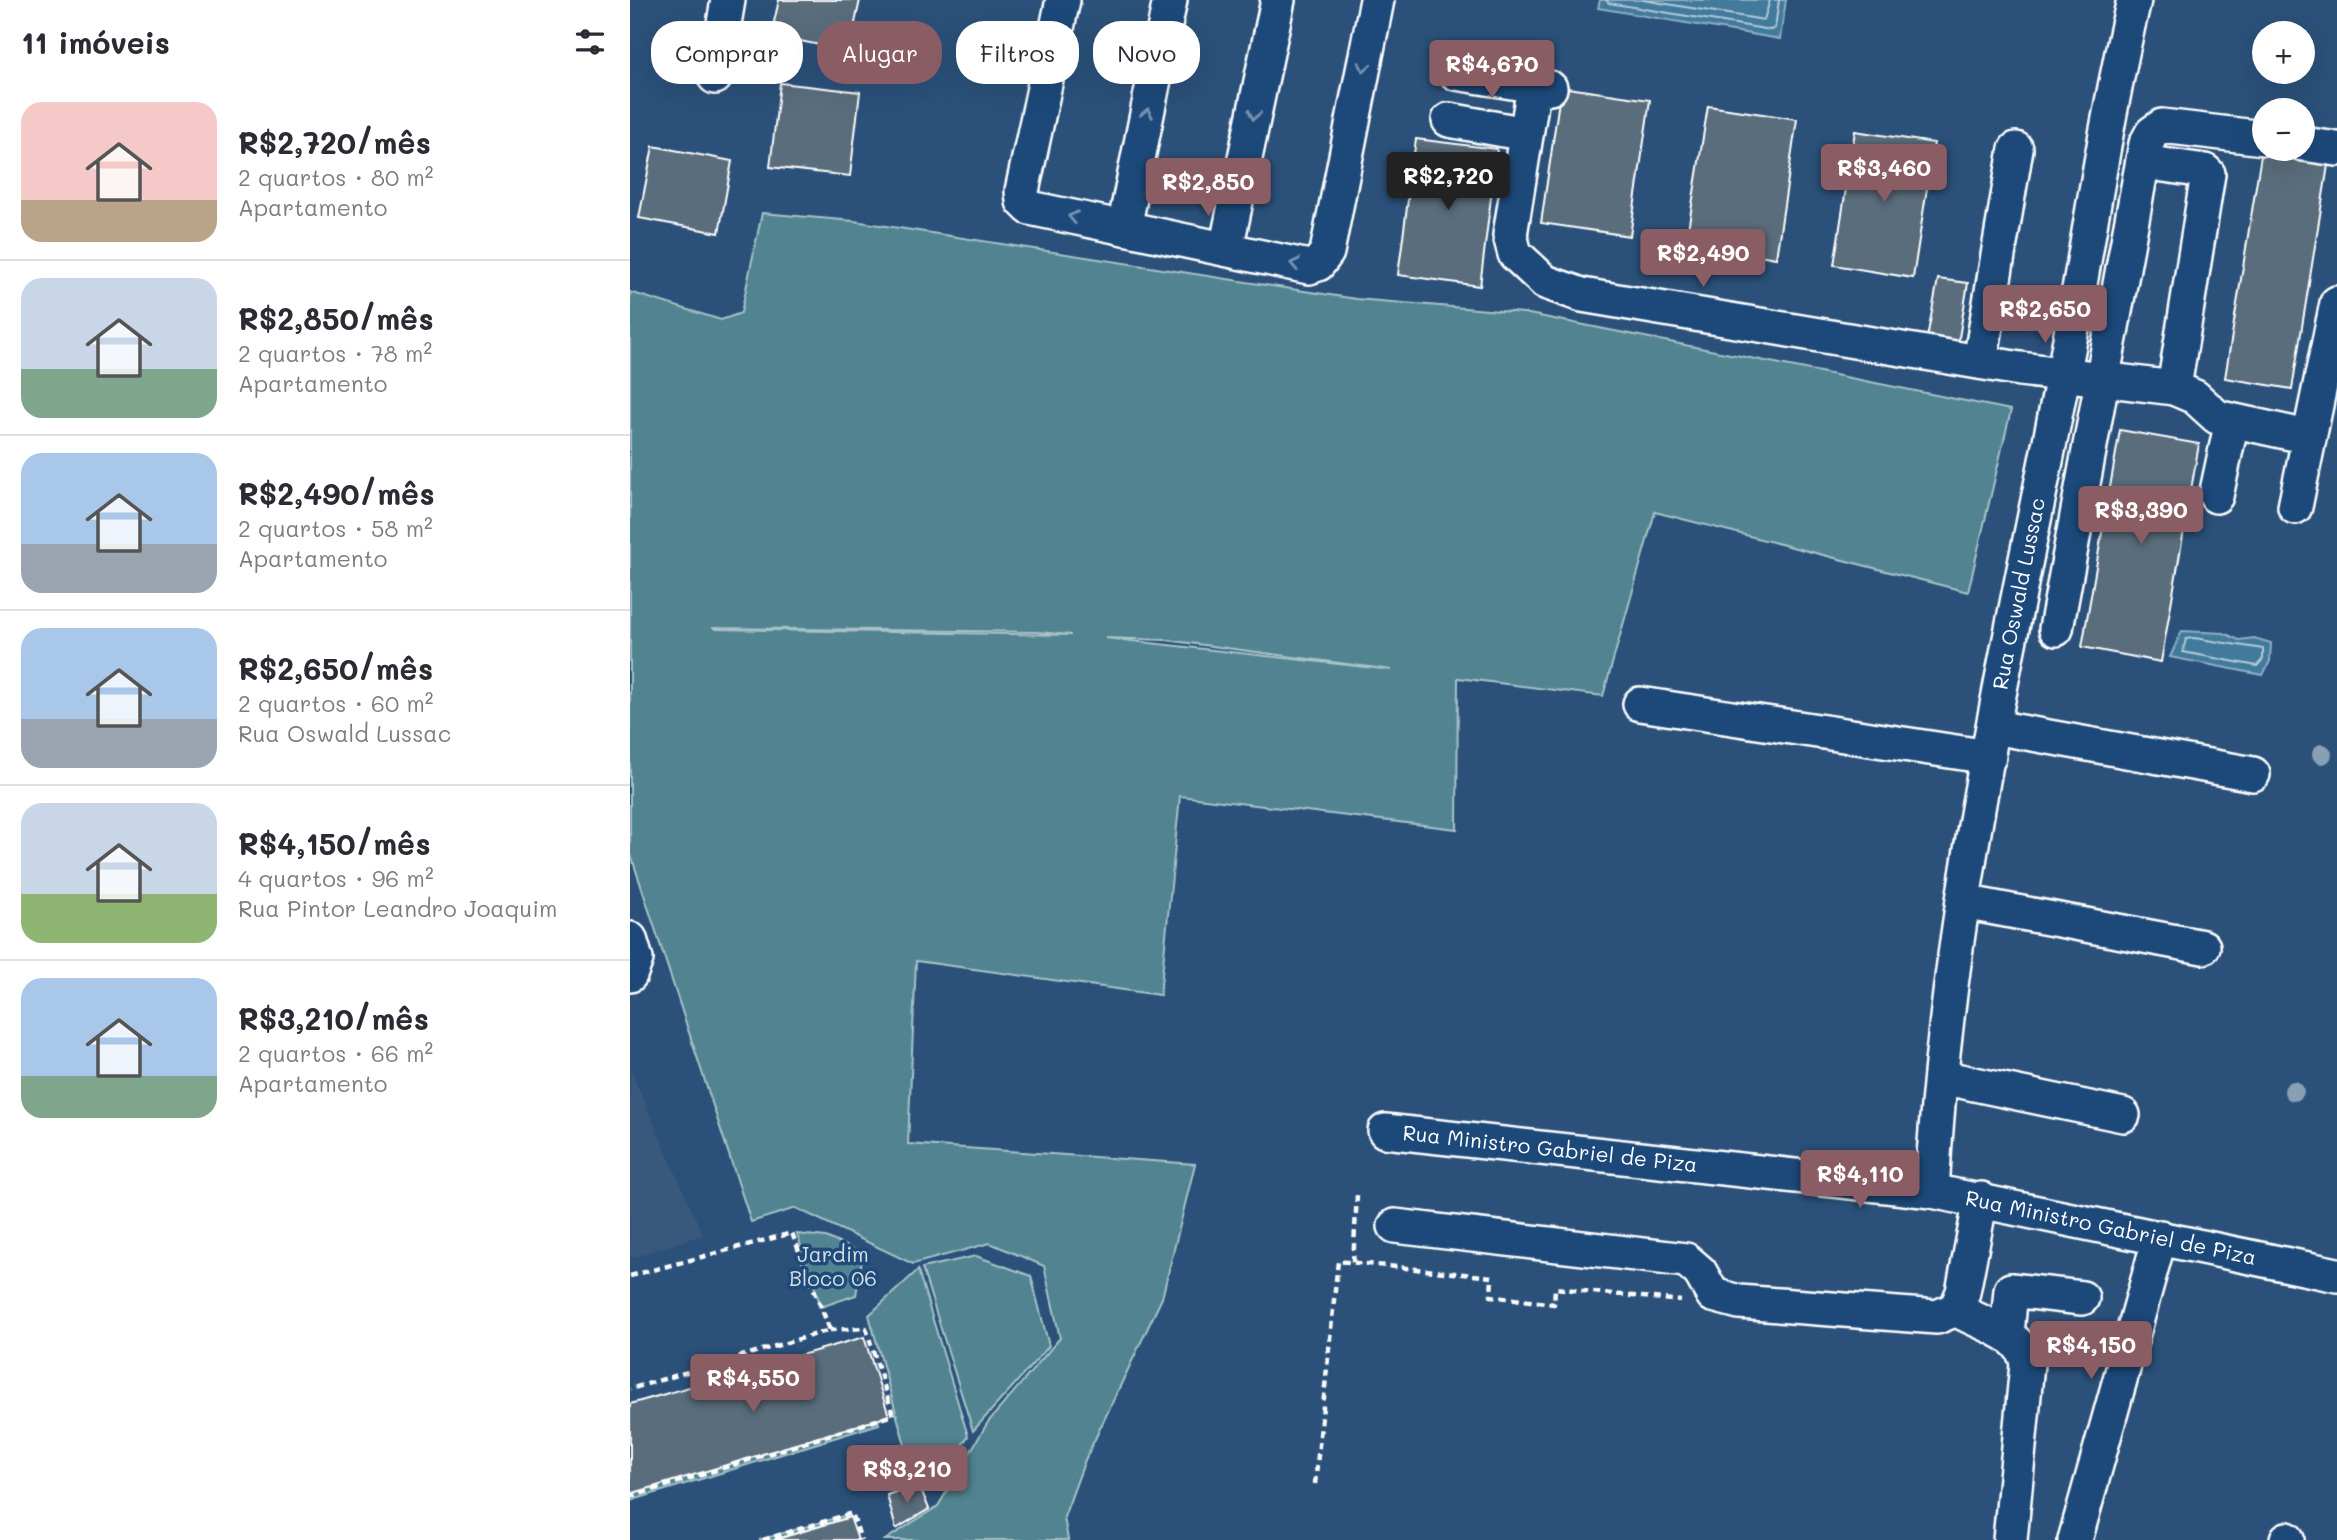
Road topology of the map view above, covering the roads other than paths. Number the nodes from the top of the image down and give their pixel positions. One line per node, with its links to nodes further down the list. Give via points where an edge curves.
1 (728, 0): 7 (street)
2 (1063, 0): 16 (street, one-way to 2, via 1030,208 1023,201)
3 (1170, 0): 16 (street, one-way to 3)
4 (1278, 0): 17 (street, one-way to 17)
5 (1377, 0): 17 (street, one-way to 17, via 1324,259 1309,267)
6 (2134, 0): 19 (street, Rua Oswald Lussac)
7 (724, 21)
8 (1456, 73): 10 (street, via 1542,87)
9 (1448, 120): 10 (street)
10 (1526, 134): 21 (street, via 1510,235 1515,254 1545,282 1582,295)
11 (2252, 137): 15 (street, via 2162,126 2146,144)
12 (2315, 146): 14 (street)
13 (2016, 149): 21 (street)
14 (2337, 149)
15 (2143, 162): 20 (street); 24 (street, via 2205,170 2207,174)
16 (1124, 228): 17 (street)
17 (1226, 250)
18 (2337, 303): 26 (street)
19 (2074, 316): 20 (street); 22 (street, Rua Oswald Lussac)
20 (2111, 325): 23 (street)
21 (1980, 362): 22 (street)
22 (2063, 375): 23 (street); 31 (street, Rua Oswald Lussac)
23 (2101, 378): 24 (street); 29 (street)
24 (2174, 388): 25 (street, via 2195,397 2217,417)
25 (2232, 421): 26 (street); 27 (street)
26 (2308, 437): 28 (street)
27 (2216, 496)
28 (2295, 507)
29 (2056, 629)
30 (1640, 704): 31 (street)
31 (1991, 742): 32 (street); 33 (street, Rua Oswald Lussac)
32 (2253, 774)
33 (1963, 902): 35 (street); 37 (street, Rua Oswald Lussac)
34 (630, 939): 36 (street, via 636,959)
35 (2203, 947)
36 (630, 975)
37 (1941, 1077): 38 (street); 40 (street, Rua Oswald Lussac)
38 (2123, 1115)
39 (1385, 1131): 40 (street, Rua Ministro Gabriel de Piza)
40 (1932, 1191): 41 (street, Rua Ministro Gabriel de Piza)
41 (1981, 1199): 43 (street, Rua Ministro Gabriel de Piza); 46 (street)
42 (1395, 1226): 46 (street, via 1686,1260 1700,1272 1713,1295 1739,1302 1937,1317)
43 (2160, 1237): 44 (street, Rua Ministro Gabriel de Piza); 49 (street)
44 (2337, 1275)
45 (2082, 1298): 47 (street, via 2011,1290)
46 (1956, 1309): 47 (street)
47 (2007, 1334): 48 (street, via 2025,1352 2027,1364)
48 (2011, 1540)
49 (2075, 1540)

